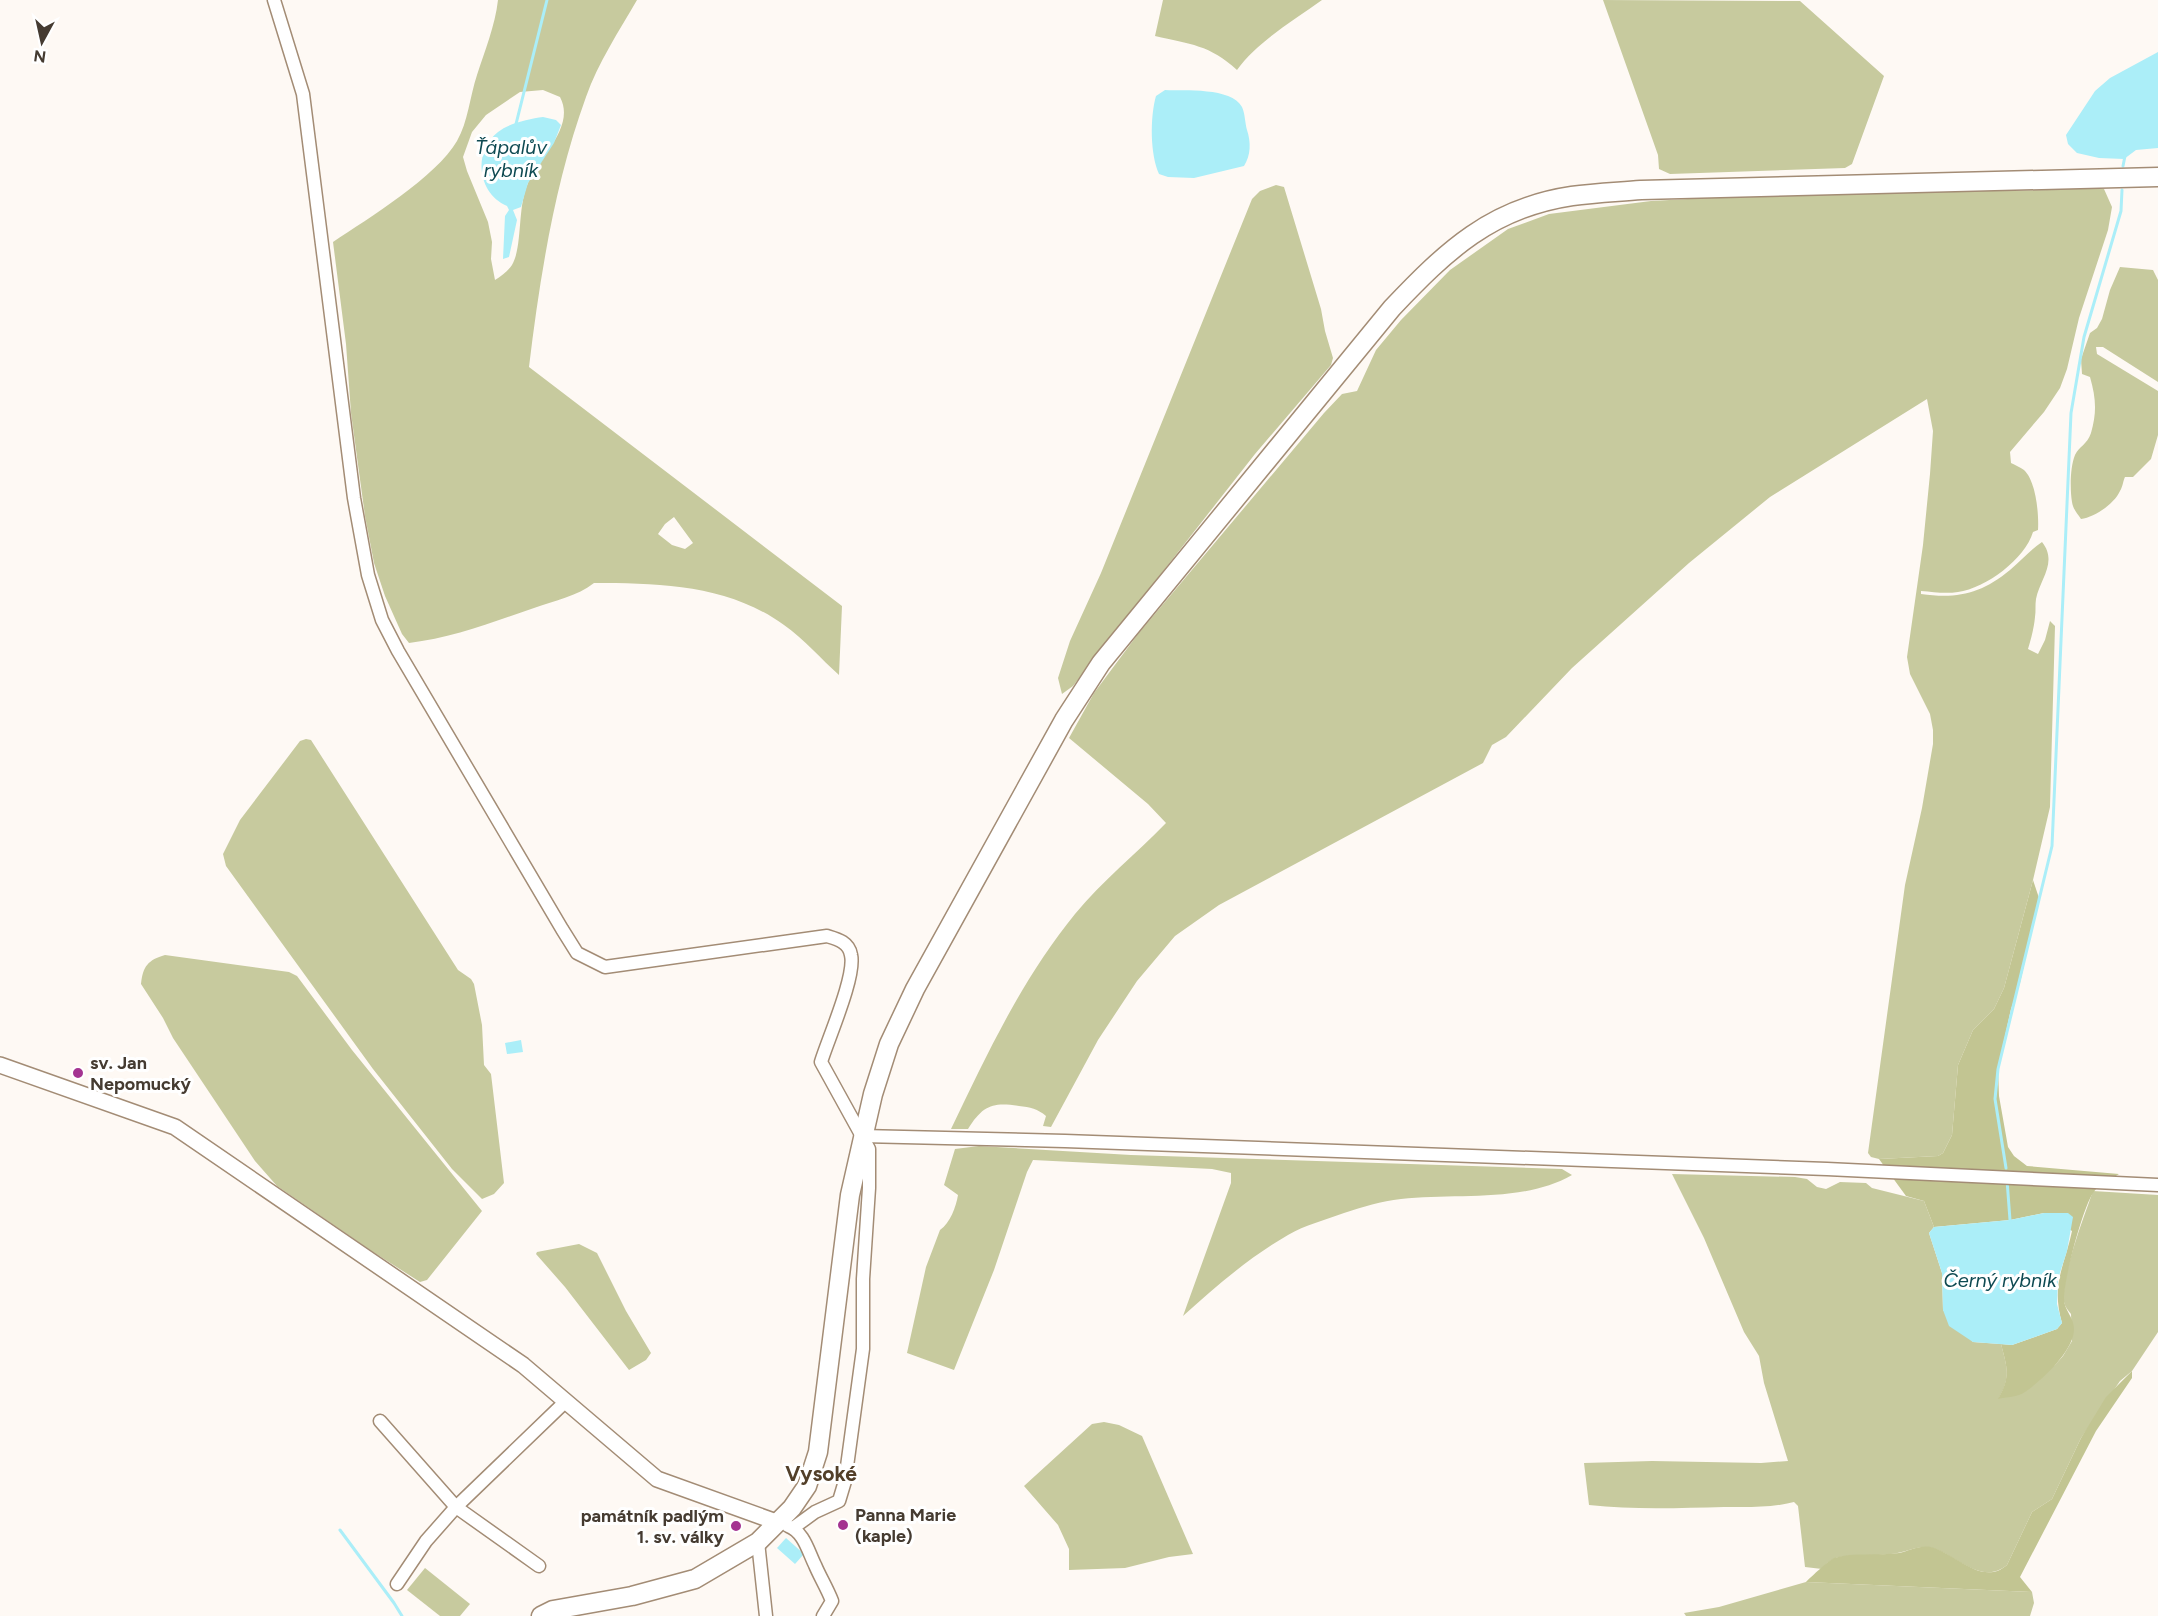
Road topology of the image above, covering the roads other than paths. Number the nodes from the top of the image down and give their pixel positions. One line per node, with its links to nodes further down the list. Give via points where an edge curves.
1 (274, 0): 4 (street, via 303,94 354,498 368,575 382,620 398,651 577,953 605,966 827,936 843,941 851,954 851,975 820,1062)
2 (2158, 177): 4 (main road, via 1653,189 1572,196 1504,215 1463,240 1392,308 1101,663 1064,720 915,989 889,1044)
3 (0, 1065): 6 (street, via 175,1127 523,1365)
4 (862, 1136): 5 (street, via 1827,1169); 9 (main road, via 846,1220 818,1452 807,1486); 9 (street, via 869,1149 863,1349 845,1481 839,1501)
5 (2158, 1185)
6 (565, 1402): 8 (street); 9 (street, via 657,1479)
7 (380, 1421): 8 (street)
8 (456, 1506): 11 (street); 12 (street)
9 (786, 1525): 10 (main road); 15 (street, via 806,1543 832,1601)
10 (758, 1542): 13 (main road, via 695,1579 632,1596 553,1610); 14 (street)
11 (539, 1566)
12 (397, 1584)
13 (541, 1616)
14 (766, 1616)
15 (823, 1616)

